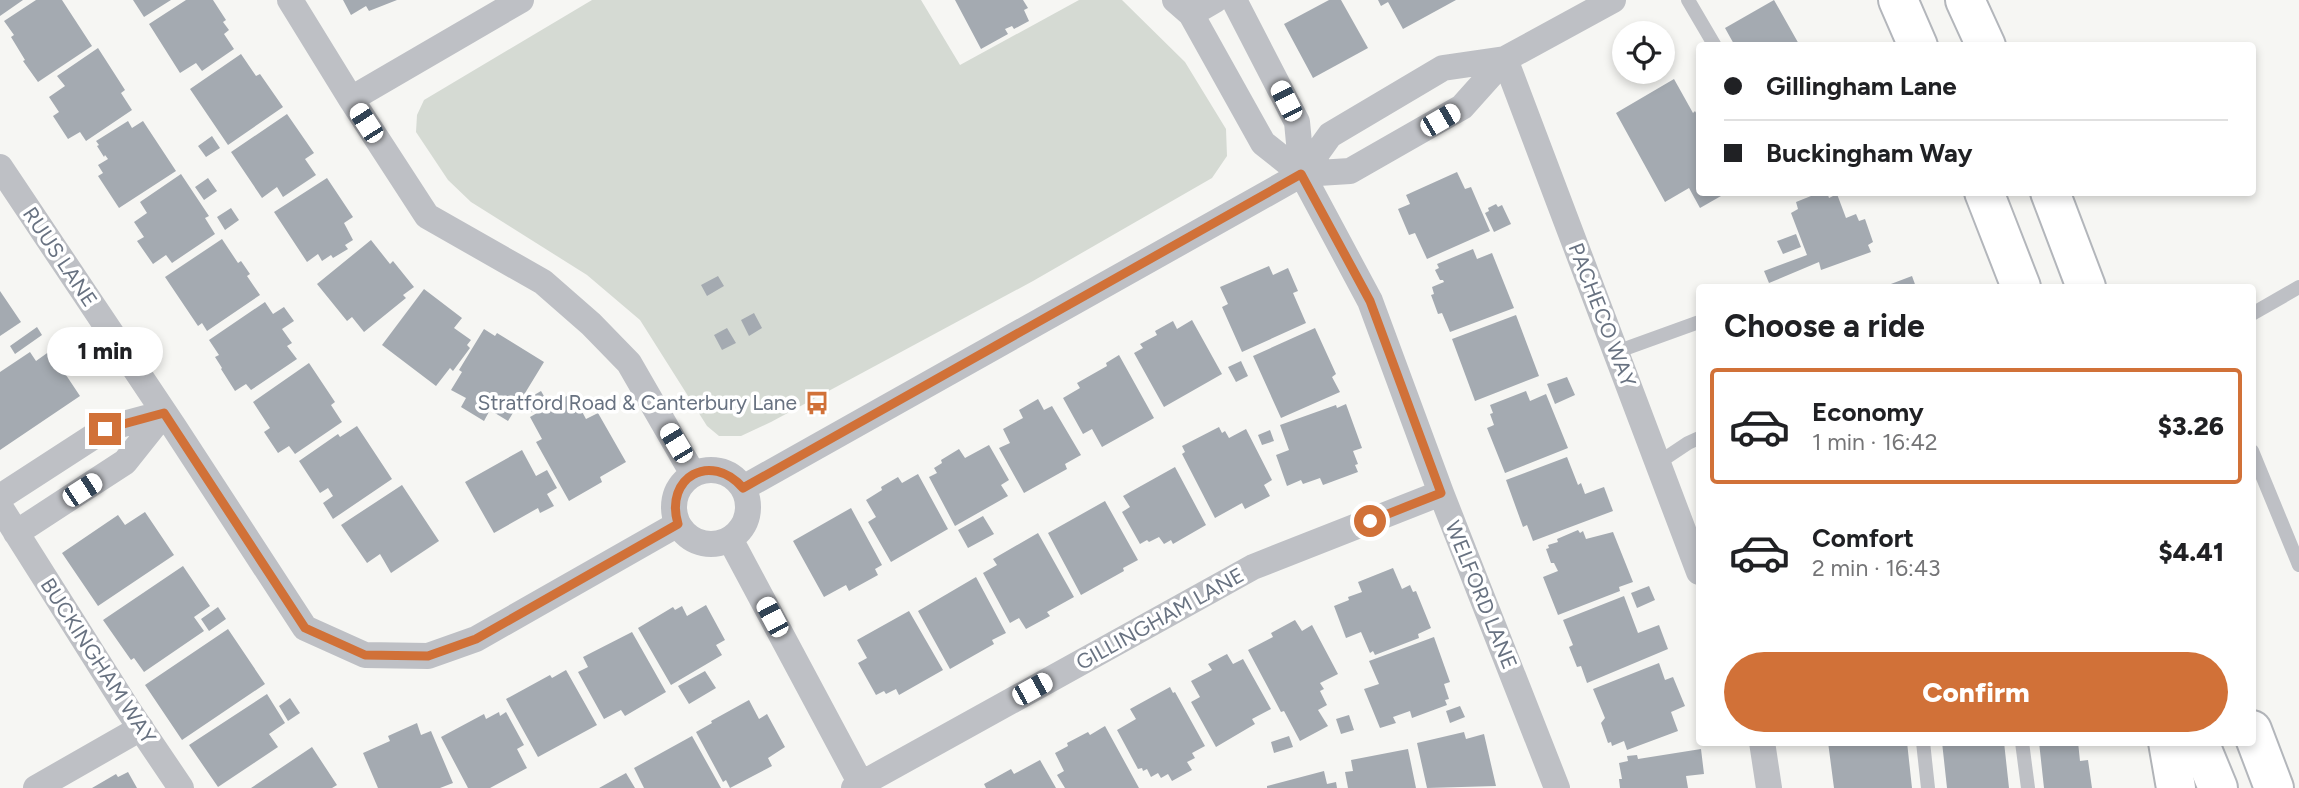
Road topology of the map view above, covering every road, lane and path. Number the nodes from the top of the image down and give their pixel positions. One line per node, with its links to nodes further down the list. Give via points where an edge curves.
1 (290, 0): 14 (street)
2 (521, 0): 14 (street)
3 (1215, 0): 9 (street)
4 (1234, 0): 16 (street, via 1297,122)
5 (1612, 0): 13 (street)
6 (1688, 0): 10 (lane)
7 (1898, 0): 11 (main road)
8 (1965, 0): 12 (main road)
9 (1183, 7): 16 (street, via 1263,143)
10 (1714, 42)
11 (1916, 42)
12 (1984, 42)
13 (1505, 59): 16 (street, via 1462,107 1350,171); 16 (street, via 1443,68 1330,135); 24 (street, PACHECO WAY)
14 (351, 99): 29 (street, via 427,216 543,282 629,363)
15 (0, 167): 25 (street, RUUS LANE)
16 (1301, 174): 30 (street); 31 (street, WELFORD LANE, via 1370,301)
17 (1986, 196): 19 (main road)
18 (2052, 196): 20 (main road)
19 (2020, 284)
20 (2085, 284)
21 (2299, 287): 22 (lane)
22 (2256, 312)
23 (1696, 323): 24 (lane)
24 (1616, 352): 28 (street, PACHECO WAY)
25 (164, 413): 32 (street, via 105,429); 34 (street, RUUS LANE, via 305,628 365,655 428,656 476,639); 35 (street, via 125,462)
26 (1696, 439): 28 (lane)
27 (2256, 461): 38 (lane)
28 (1658, 463): 37 (street, PACHECO WAY)
29 (693, 474): 30 (street, via 720,471); 34 (street, via 675,496)
30 (743, 488): 36 (street, via 747,516)
31 (1441, 493): 46 (street, GILLINGHAM LANE, via 1253,567); 49 (street, WELFORD LANE)
32 (0, 497)
33 (0, 507): 35 (street, BUCKINGHAM WAY)
34 (678, 524): 36 (street, via 687,536 701,542)
35 (16, 533): 39 (street, BUCKINGHAM WAY)
36 (730, 539): 46 (street)
37 (1696, 564)
38 (2299, 565)
39 (141, 729): 47 (street); 48 (street, BUCKINGHAM WAY)
40 (2256, 741): 55 (main road)
41 (1763, 746): 50 (street)
42 (1923, 746): 51 (lane)
43 (2023, 746): 52 (lane)
44 (2169, 746): 53 (main road)
45 (2201, 746): 54 (main road)
46 (858, 786)
47 (36, 788)
48 (181, 788)
49 (1557, 788)
50 (1769, 788)
51 (1928, 788)
52 (2028, 788)
53 (2176, 788)
54 (2218, 788)
55 (2274, 788)

